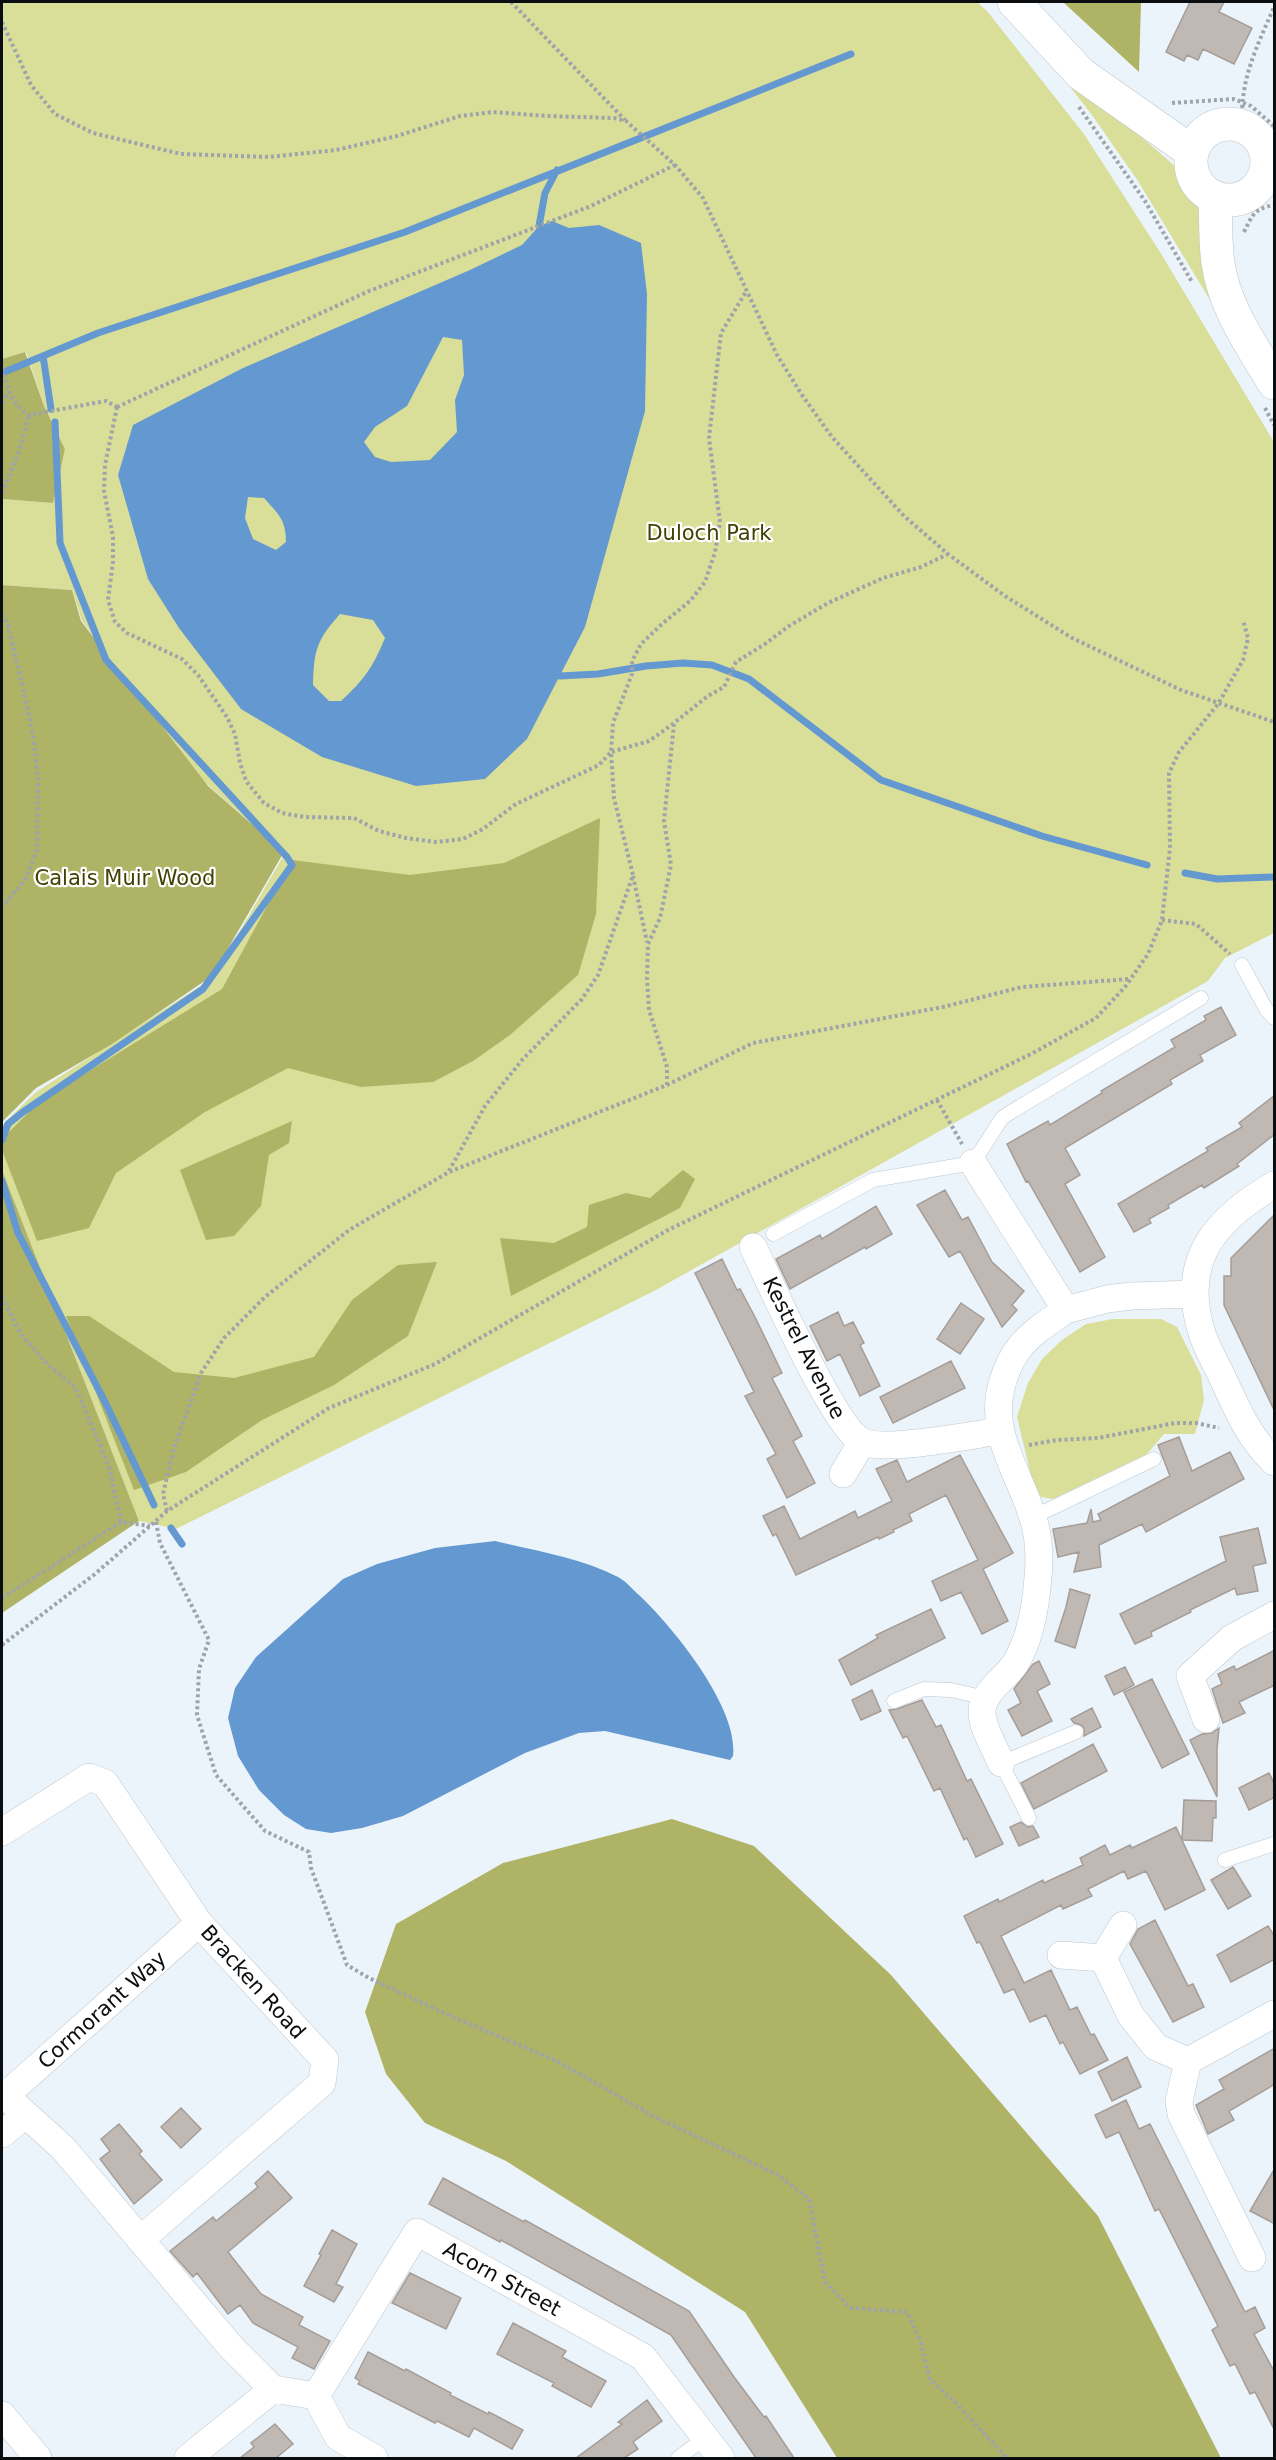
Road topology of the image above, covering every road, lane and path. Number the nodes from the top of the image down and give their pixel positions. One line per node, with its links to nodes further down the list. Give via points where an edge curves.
1 (511, 2): 8 (path)
2 (1014, 2): 10 (street, via 1081,74)
3 (1275, 8): 7 (path, via 1248,70)
4 (2, 24): 8 (path, via 31,85 55,114 93,133 181,154 269,157 336,150 460,116 492,112)
5 (1168, 102): 7 (path, via 1234,99)
6 (1077, 105): 16 (path, via 1145,201)
7 (1241, 114): 9 (path, via 1251,106); 10 (street, via 1229,124 1206,132); 12 (street, via 1260,139)
8 (626, 121): 11 (path)
9 (1275, 126)
10 (1192, 152): 13 (street, via 1193,174 1206,193)
11 (675, 165): 17 (path, via 703,198); 22 (path, via 591,206 369,291)
12 (1270, 172): 13 (street, via 1241,199)
13 (1215, 198): 20 (street, via 1218,264)
14 (1275, 206): 15 (path, via 1260,208 1253,214)
15 (1242, 235)
16 (1193, 283)
17 (748, 289): 26 (path, via 777,356 832,437 904,516); 32 (path, via 721,333 709,438 720,522 715,552 705,582 690,602 642,644 632,661 632,674 613,723)
18 (2, 368): 19 (path)
19 (8, 393): 21 (path); 23 (path)
20 (1269, 395): 24 (path)
21 (2, 403)
22 (117, 407): 23 (path, via 106,401); 32 (path, via 104,491 113,537 108,600 111,611 127,633 182,659 198,675 227,717 246,781 264,803 282,813 304,817 354,818 379,831 406,838 436,842 463,839 516,804 599,765)
23 (29, 415): 25 (path)
24 (1275, 425)
25 (2, 493)
26 (948, 554): 29 (path, via 1072,638); 31 (path, via 883,578 789,626 736,662 724,687)
27 (2, 614): 34 (path, via 19,671 38,777 37,850 25,880)
28 (1243, 620): 29 (path, via 1248,638 1243,660)
29 (1218, 704): 30 (path); 35 (path, via 1179,752 1169,773 1170,848)
30 (1275, 722)
31 (674, 723): 32 (path, via 649,741); 36 (path, via 664,821 671,865 660,918)
32 (611, 752): 33 (path, via 614,798)
33 (633, 875): 36 (path); 44 (path, via 598,975 582,999 522,1060 485,1106)
34 (2, 907)
35 (1162, 920): 37 (path, via 1196,924); 38 (path, via 1148,954)
36 (648, 944): 41 (path, via 649,1010 667,1067)
37 (1242, 964): 40 (lane)
38 (1130, 979): 41 (path, via 1022,987 944,1007 753,1043); 42 (path, via 1096,1018)
39 (1201, 998): 43 (lane, via 1002,1118)
40 (1275, 1017)
41 (667, 1085): 44 (path)
42 (937, 1100): 43 (path); 56 (path, via 668,1230 435,1364 328,1408)
43 (973, 1163): 46 (lane, via 873,1180); 49 (street)
44 (449, 1172): 56 (path, via 349,1230 265,1297 224,1338 201,1373 172,1451 163,1494)
45 (1275, 1185): 47 (street, via 1247,1201 1209,1239)
46 (763, 1241): 52 (street, Kestrel Avenue, via 815,1373 844,1426)
47 (1194, 1294): 49 (street, via 1131,1296); 50 (street, via 1202,1333)
48 (2, 1297): 59 (path, via 20,1333 47,1364 76,1388 109,1467)
49 (1066, 1310): 51 (street, via 1020,1347 1006,1368 997,1414)
50 (1247, 1430): 51 (path, via 1175,1423 1104,1437); 54 (street)
51 (1003, 1440): 52 (street, via 889,1446); 57 (street)
52 (862, 1442): 55 (street)
53 (1154, 1459): 57 (lane)
54 (1275, 1462)
55 (843, 1474)
56 (167, 1511): 58 (path)
57 (1033, 1518): 64 (street, via 1040,1565 1035,1611 1015,1664)
58 (156, 1521): 60 (path); 92 (path, via 160,1543 209,1640 199,1668 197,1715 216,1775 265,1831 309,1852 311,1868 346,1965 454,2018 557,2061 655,2116 778,2175 809,2199 825,2282 851,2308 907,2312 920,2340 930,2380)
59 (122, 1522): 60 (path); 61 (path)
60 (150, 1526): 63 (path)
61 (2, 1598)
62 (1275, 1615): 66 (street, via 1232,1638 1190,1676)
63 (2, 1645)
64 (986, 1698): 65 (lane, via 924,1689); 68 (street, via 982,1712)
65 (894, 1701)
66 (1206, 1719)
67 (1076, 1732): 68 (lane)
68 (1001, 1763): 69 (lane)
69 (1029, 1818)
70 (2, 1832): 73 (street, Bracken Road, via 89,1777 105,1783)
71 (1275, 1844): 72 (lane)
72 (1225, 1860)
73 (199, 1923): 79 (street, Cormorant Way); 82 (street, Bracken Road, via 325,2060 322,2083)
74 (1123, 1925): 76 (street)
75 (1061, 1954): 76 (street)
76 (1103, 1958): 78 (street, via 1131,2016 1156,2047)
77 (1275, 2014): 78 (street)
78 (1188, 2061): 83 (street, via 1179,2101 1181,2114)
79 (3, 2095): 80 (street)
80 (25, 2115): 81 (street); 82 (street, via 63,2148)
81 (2, 2134)
82 (140, 2240): 84 (street, via 231,2347)
83 (1252, 2258)
84 (273, 2388): 85 (street); 89 (street)
85 (316, 2396): 87 (street, Acorn Street, via 417,2232 643,2357); 90 (street, via 338,2437)
86 (2, 2415): 88 (street)
87 (713, 2448): 91 (lane)
88 (38, 2458)
89 (188, 2458)
90 (374, 2458)
91 (678, 2458)
92 (1007, 2458)

